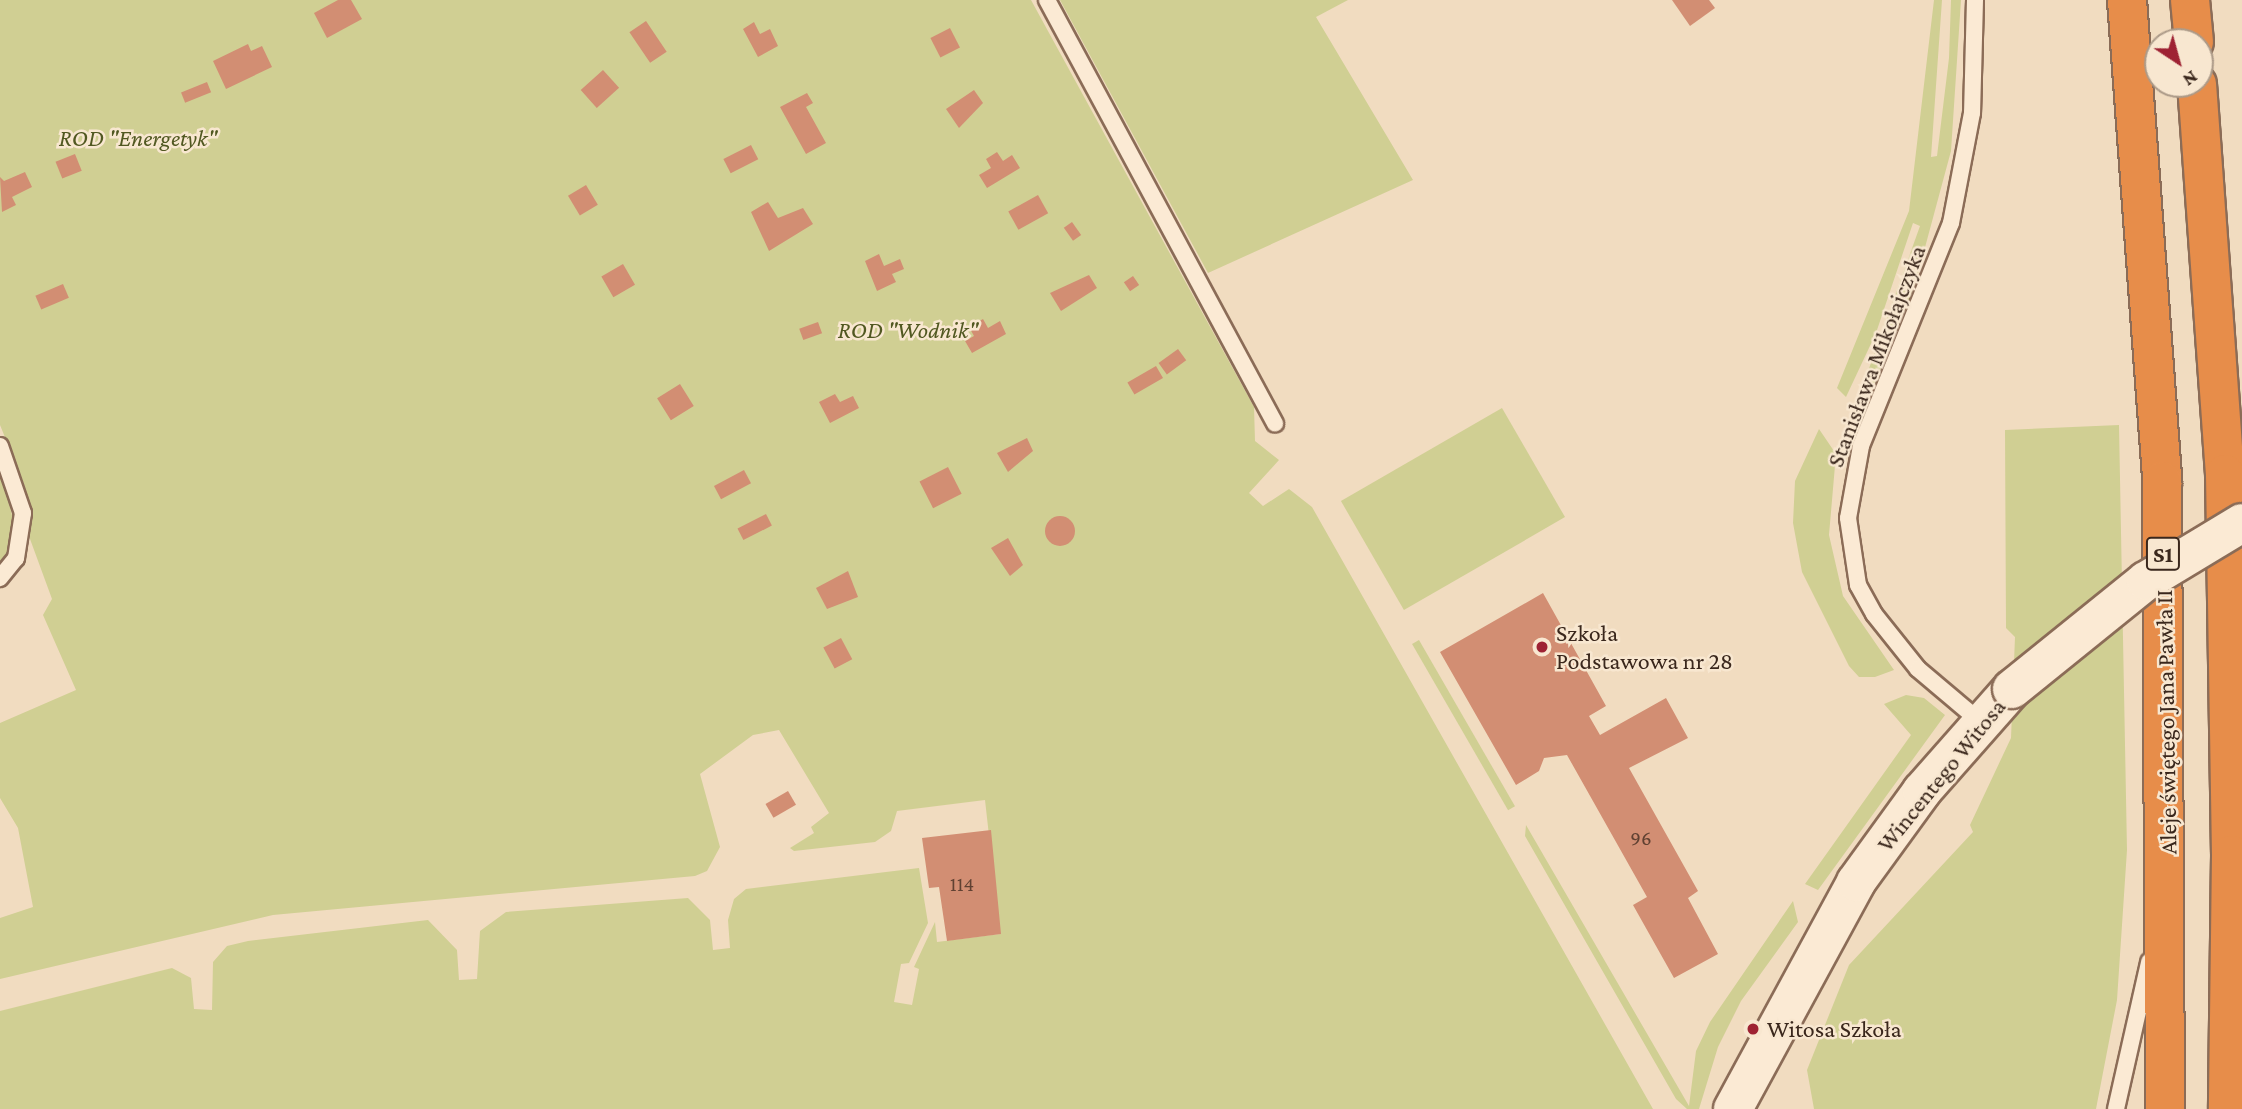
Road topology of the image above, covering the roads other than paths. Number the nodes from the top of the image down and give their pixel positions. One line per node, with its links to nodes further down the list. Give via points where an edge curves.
1 (1047, 0): 7 (lane)
2 (1975, 0): 12 (lane, Stanisława Mikołajczyka, via 1972,113 1951,223 1861,446 1847,518 1858,585 1874,614 1918,668)
3 (2127, 0): 13 (highway, Aleje świętego Jana Pawła II / S1, via 2162,481)
4 (2190, 0): 5 (highway)
5 (2193, 28)
6 (2198, 98): 9 (highway)
7 (1275, 424)
8 (0, 446): 11 (lane, via 23,513 16,558)
9 (2225, 474): 10 (highway); 17 (highway, via 2231,855)
10 (2242, 522): 12 (street, Wincentego Witosa, bridge, via 2146,581 2012,689)
11 (0, 578)
12 (1982, 723): 14 (street, Wincentego Witosa, via 1922,791 1856,882 1812,954)
13 (2168, 863): 15 (lane); 16 (highway, Aleje świętego Jana Pawła II / S1)
14 (1733, 1109)
15 (2116, 1109)
16 (2165, 1109)
17 (2228, 1109)

